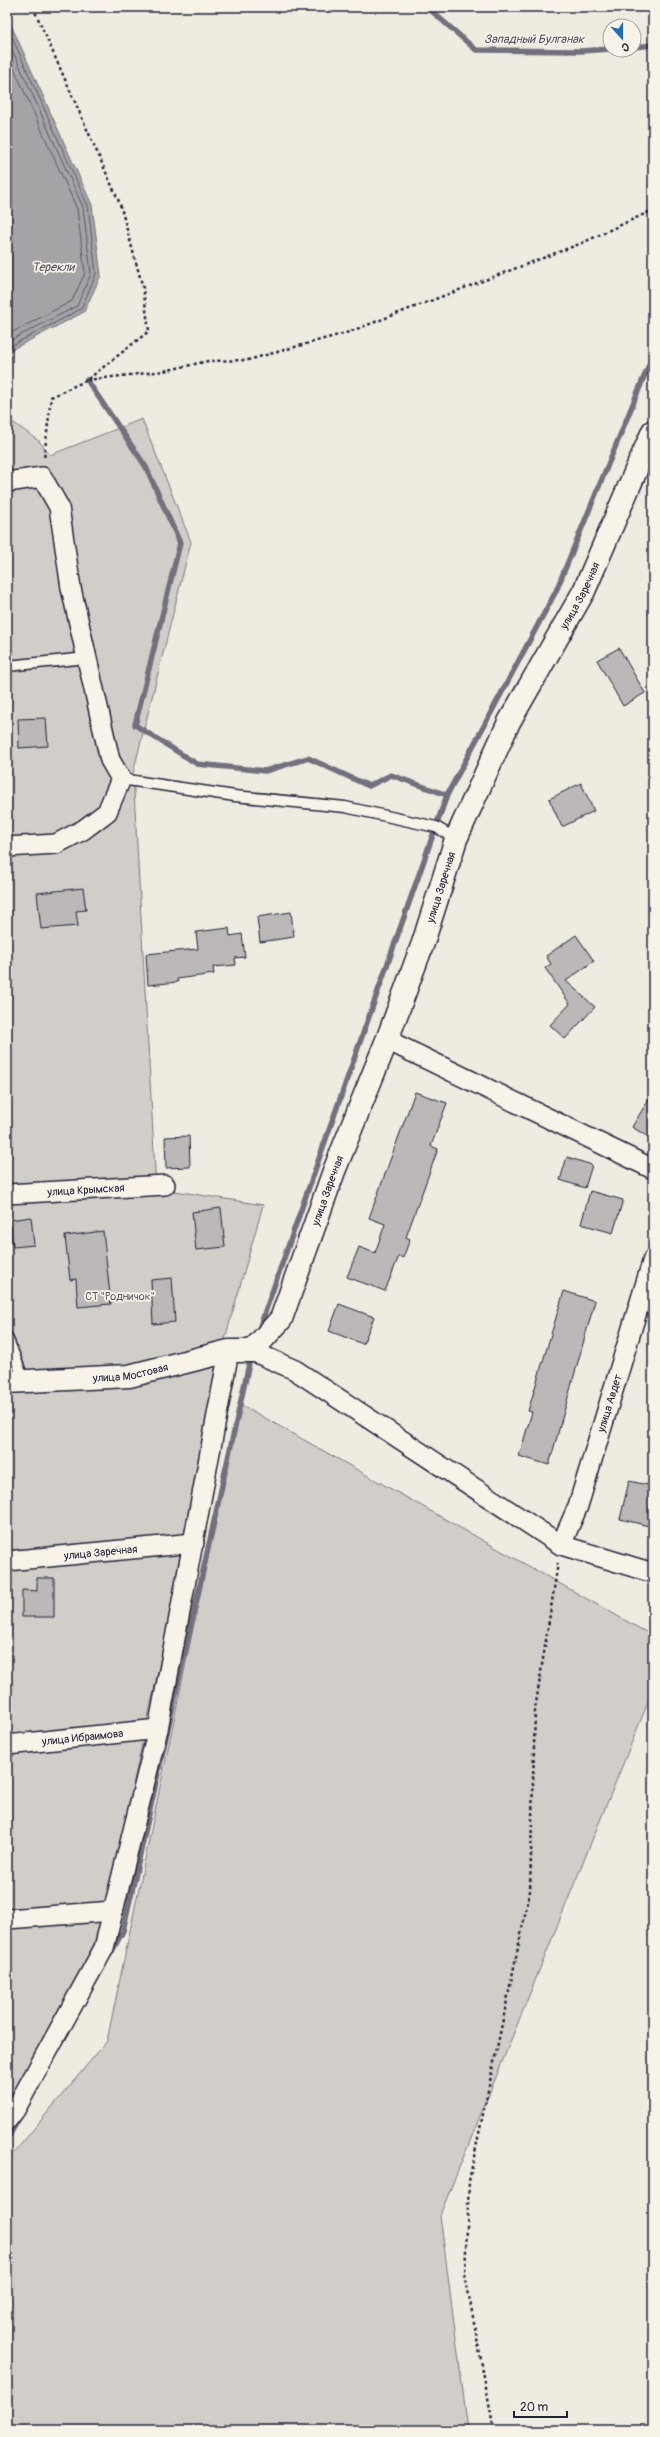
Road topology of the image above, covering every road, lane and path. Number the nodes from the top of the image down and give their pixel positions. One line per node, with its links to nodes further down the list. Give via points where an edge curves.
1 (33, 7): 3 (path, via 120,204 143,288 149,331)
2 (653, 210): 3 (path, via 582,243 349,332 248,360 208,361 164,371)
3 (87, 380): 5 (path, via 51,397)
4 (653, 431): 10 (street, улица Заречная, via 584,591 510,722)
5 (42, 477): 6 (street); 7 (street, via 59,507 71,588)
6 (7, 482)
7 (88, 658): 8 (lane); 9 (street, via 110,760)
8 (7, 666)
9 (121, 779): 10 (lane, via 235,796 345,808 436,827); 11 (street, via 107,812 83,830 56,844)
10 (456, 839): 12 (street, улица Заречная, via 423,943)
11 (7, 848)
12 (387, 1040): 13 (street); 19 (street, улица Заречная, via 334,1171 281,1319)
13 (653, 1169)
14 (165, 1185): 15 (street, улица Крымская)
15 (7, 1194)
16 (653, 1259): 22 (street, улица Авдет, via 578,1506)
17 (7, 1337): 20 (lane)
18 (229, 1351): 19 (street, улица Мостовая); 20 (street, улица Мостовая, via 129,1376); 21 (street)
19 (252, 1351): 22 (street, via 295,1370)
20 (16, 1381)
21 (194, 1543): 23 (street, улица Заречная); 25 (street)
22 (561, 1545): 24 (street); 31 (path, via 535,1710 530,1891 469,2181 465,2274)
23 (7, 1561)
24 (653, 1573)
25 (158, 1729): 26 (street, улица Ибраимова); 27 (street)
26 (7, 1745)
27 (113, 1911): 28 (street); 29 (street, via 104,1948)
28 (7, 1920)
29 (15, 2096): 30 (street)
30 (7, 2120)
31 (494, 2430)

